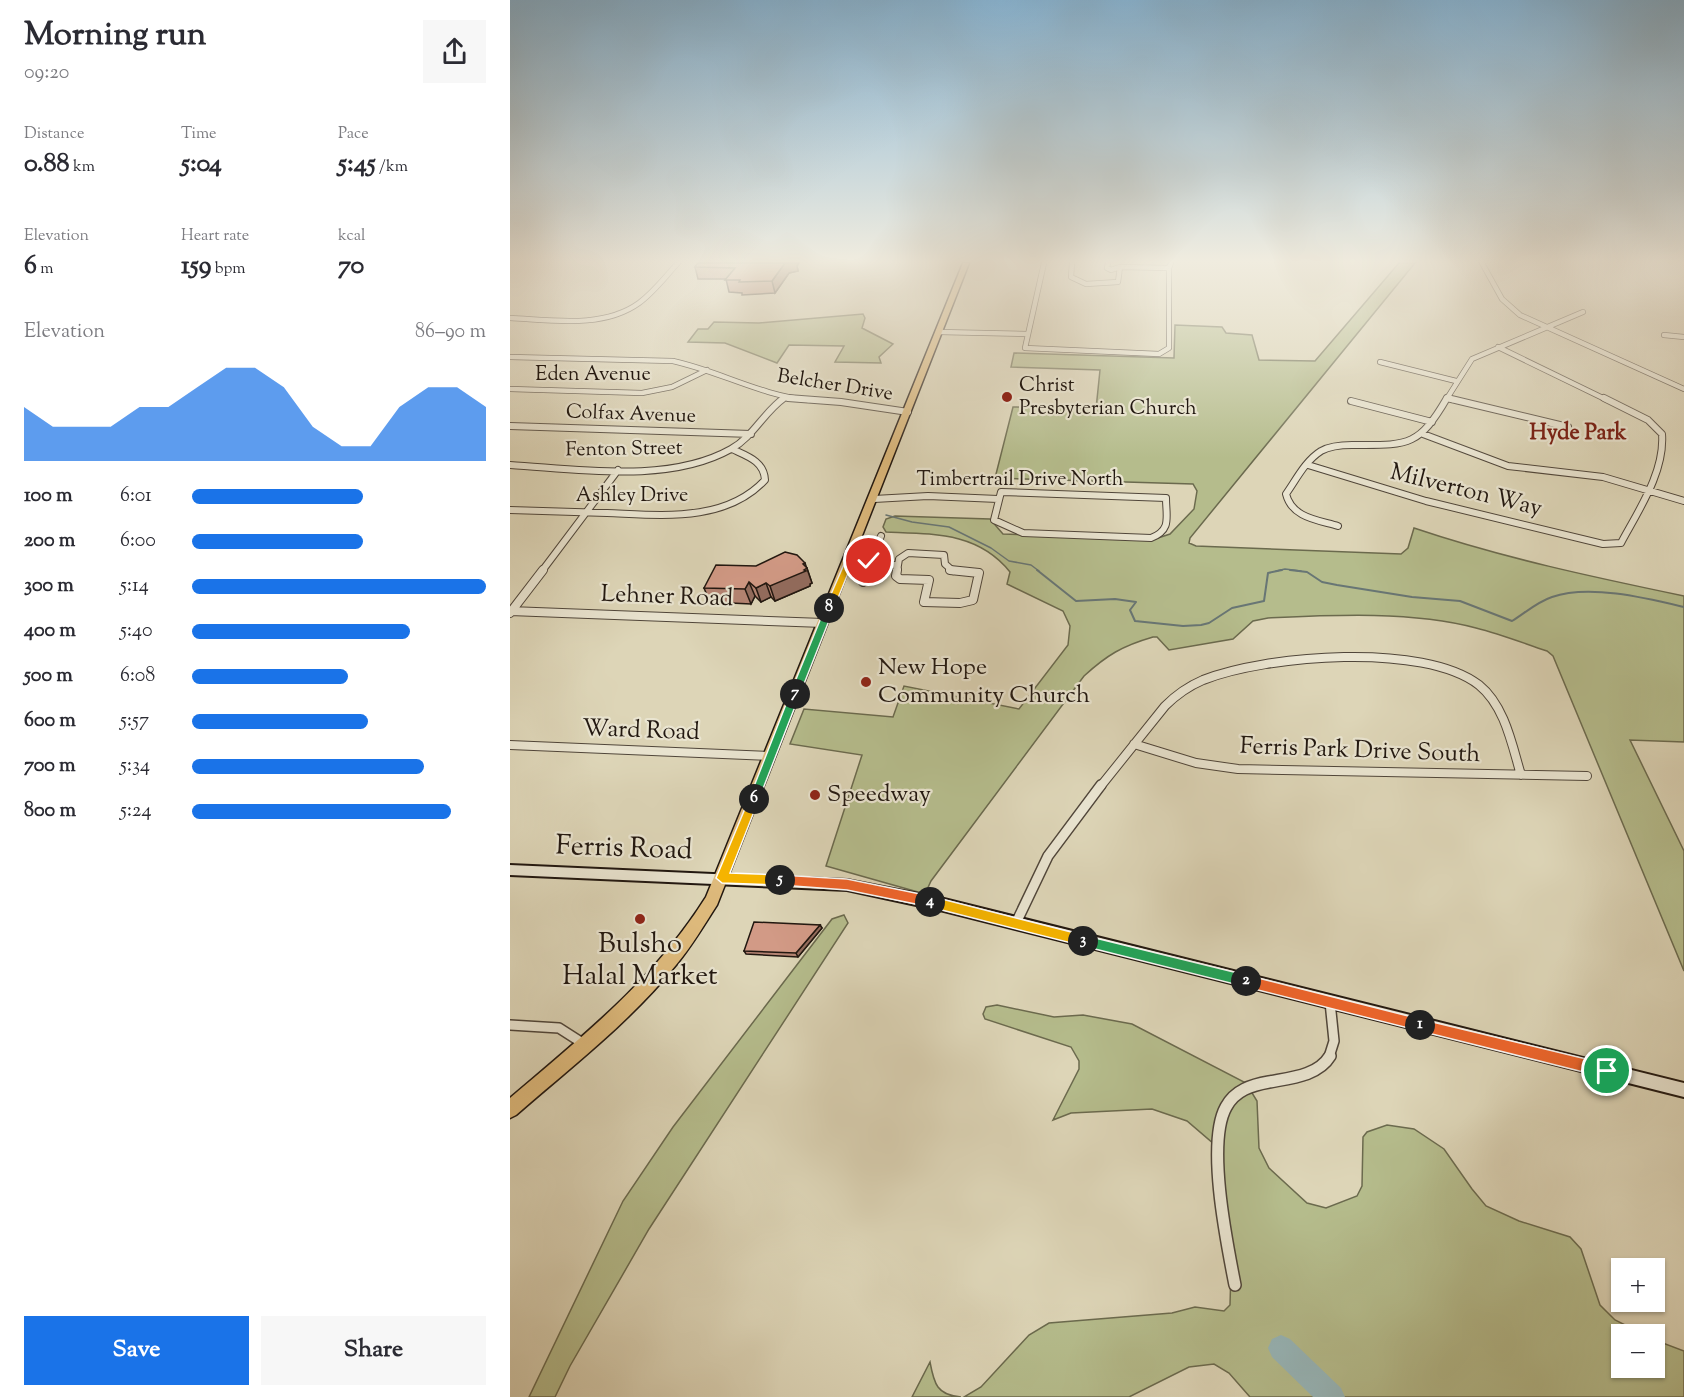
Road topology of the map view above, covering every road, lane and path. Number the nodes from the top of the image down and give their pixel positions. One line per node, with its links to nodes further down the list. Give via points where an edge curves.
1 (940, 328): 5 (main road)
2 (1028, 328): 6 (street)
3 (1169, 328): 6 (street, via 1169,348 1159,354 1034,350 1024,345)
4 (1546, 328): 9 (street); 14 (street)
5 (939, 332): 6 (street); 19 (main road)
6 (1027, 334)
7 (1664, 335): 8 (street)
8 (1684, 337)
9 (1498, 347): 13 (street, via 1472,359); 29 (street, via 1652,422 1662,432 1664,450)
10 (510, 357): 12 (street, Belcher Drive, via 673,361)
11 (1380, 362): 13 (street)
12 (707, 370): 15 (street, Eden Avenue, via 672,387 642,393); 16 (street, Belcher Drive)
13 (1456, 381): 17 (street)
14 (1684, 389)
15 (510, 390)
16 (784, 398): 19 (street, Belcher Drive); 23 (street, Fenton Street, via 762,416)
17 (1446, 398): 20 (street); 22 (street)
18 (1351, 401): 20 (street)
19 (908, 412): 30 (main road)
20 (1432, 422): 24 (street)
21 (510, 426): 23 (street, Colfax Avenue)
22 (1568, 427)
23 (751, 434): 25 (street, Fenton Street)
24 (1423, 434): 27 (street, via 1385,447 1324,449); 29 (street, via 1508,466 1603,477)
25 (732, 450): 28 (street, Fenton Street, via 685,467); 34 (street, Ashley Drive, via 761,463 766,471 765,480 748,496 690,514)
26 (510, 465): 28 (street, Fenton Street)
27 (1308, 465): 29 (street, Milverton Way, via 1426,501 1616,545 1621,543); 35 (street, via 1286,494 1289,505 1300,514)
28 (618, 470): 34 (street)
29 (1648, 489): 32 (street)
30 (874, 499): 31 (street, Timbertrail Drive North, via 916,496); 37 (main road)
31 (998, 500): 31 (street, Timbertrail Drive North, via 1000,492 1166,498 1166,528 1151,538 1023,533 994,520)
32 (1684, 501)
33 (510, 510): 34 (street, Ashley Drive)
34 (585, 512): 41 (street)
35 (1338, 526)
36 (880, 536): 38 (street)
37 (848, 563): 38 (street); 42 (main road)
38 (868, 564): 39 (street); 40 (street)
39 (896, 565): 39 (street, via 896,576 900,579 929,580 924,602 973,600 979,573 951,571 944,555 908,554 898,559)
40 (863, 582)
41 (510, 611): 42 (street, Lehner Road)
42 (824, 623): 45 (main road)
43 (1134, 744): 46 (street, Ferris Park Drive South, via 1196,763 1238,769); 46 (street, via 1178,694 1207,678 1261,664 1318,659 1412,662 1446,668 1484,690 1495,705); 50 (street, via 1039,873)
44 (510, 745): 45 (street, Ward Road)
45 (770, 756): 49 (main road)
46 (1521, 775): 47 (street, Ferris Park Drive South)
47 (1587, 776)
48 (510, 870): 49 (main road, Ferris Road)
49 (722, 878): 50 (main road, Ferris Road, via 847,885); 53 (main road, via 682,948)
50 (1016, 923): 51 (main road, Ferris Road)
51 (1330, 1002): 54 (main road, Ferris Road); 56 (street, via 1334,1040 1332,1055 1323,1066 1242,1090 1225,1108 1220,1134 1221,1207)
52 (510, 1025): 53 (street, via 559,1028)
53 (584, 1044): 55 (main road)
54 (1684, 1090)
55 (510, 1109)
56 (1235, 1285)

